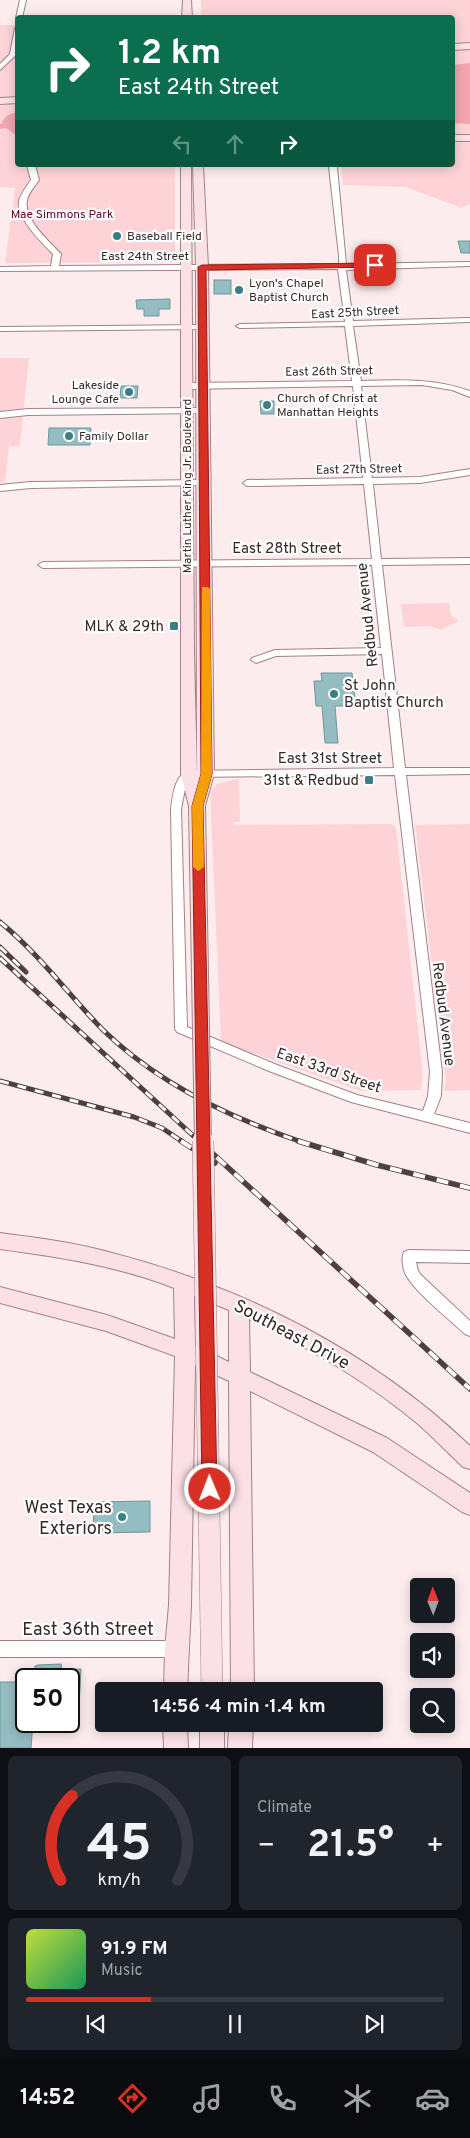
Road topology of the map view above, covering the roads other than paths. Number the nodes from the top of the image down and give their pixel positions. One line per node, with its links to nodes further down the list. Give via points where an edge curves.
1 (22, 0): 3 (street)
2 (187, 0): 4 (main road)
3 (20, 15)
4 (187, 15)
5 (15, 44): 8 (street, via 13,54)
6 (470, 46): 7 (main road)
7 (455, 47)
8 (0, 68)
9 (15, 100): 10 (main road)
10 (0, 101)
11 (455, 138): 12 (main road)
12 (470, 138)
13 (32, 167): 22 (street, via 35,180 22,201 22,208 36,232 56,254)
14 (186, 167): 19 (main road, Martin Luther King Jr. Boulevard)
15 (198, 167): 20 (main road, Martin Luther King Jr. Boulevard)
16 (333, 167): 18 (street, Redbud Avenue)
17 (470, 264): 18 (street, East 24th Street)
18 (342, 266): 20 (street, East 24th Street); 24 (street, Redbud Avenue)
19 (187, 267): 20 (street, East 24th Street); 22 (street, East 24th Street); 26 (main road, Martin Luther King Jr. Boulevard)
20 (202, 267): 27 (main road, Martin Luther King Jr. Boulevard)
21 (0, 268): 22 (street, East 24th Street)
22 (55, 268)
23 (470, 320): 24 (street, East 25th Street)
24 (348, 324): 25 (street, East 25th Street); 29 (street, Redbud Avenue)
25 (240, 326)
26 (187, 327): 27 (street); 28 (street); 30 (main road, Martin Luther King Jr. Boulevard)
27 (202, 327): 31 (main road, Martin Luther King Jr. Boulevard)
28 (0, 329)
29 (357, 383): 31 (street, East 26th Street); 32 (street, East 26th Street, via 428,383); 38 (street, Redbud Avenue)
30 (186, 386): 31 (street, East 26th Street); 33 (main road, Martin Luther King Jr. Boulevard)
31 (203, 386): 34 (main road, Martin Luther King Jr. Boulevard)
32 (470, 394)
33 (187, 411): 34 (street); 35 (street, via 19,412); 39 (main road, Martin Luther King Jr. Boulevard)
34 (202, 411): 40 (main road, Martin Luther King Jr. Boulevard)
35 (0, 415)
36 (470, 472): 38 (street, East 27th Street, via 420,480)
37 (247, 482): 38 (street, East 27th Street)
38 (368, 482): 43 (street, Redbud Avenue)
39 (187, 483): 40 (street); 41 (street); 44 (main road, Martin Luther King Jr. Boulevard)
40 (203, 483): 45 (main road, Martin Luther King Jr. Boulevard)
41 (0, 488)
42 (470, 561): 43 (street, East 28th Street)
43 (376, 562): 45 (street, East 28th Street); 47 (street, Redbud Avenue)
44 (187, 563): 45 (street, East 28th Street); 46 (street, East 28th Street); 51 (main road, Martin Luther King Jr. Boulevard)
45 (205, 563): 52 (main road, Martin Luther King Jr. Boulevard)
46 (43, 565)
47 (386, 651): 48 (street, via 274,653); 50 (street, Redbud Avenue)
48 (256, 660)
49 (470, 771): 50 (street, East 31st Street)
50 (400, 772): 52 (street, East 31st Street); 54 (street, Redbud Avenue, via 436,1072 436,1091)
51 (190, 774): 52 (street, East 31st Street); 53 (main road, Martin Luther King Jr. Boulevard); 54 (street, East 33rd Street, via 181,783 176,808 181,1029 355,1099)
52 (206, 774): 53 (main road, Martin Luther King Jr. Boulevard)
53 (197, 806): 69 (main road, Martin Luther King Jr. Boulevard, bridge)
54 (426, 1117): 55 (street, East 33rd Street)
55 (470, 1128)
56 (0, 1241): 58 (main road, Southeast Drive, via 93,1256)
57 (470, 1257): 61 (street, via 409,1256 411,1272 416,1279)
58 (184, 1282): 60 (main road, Southeast Drive); 62 (main road)
59 (0, 1295): 62 (main road, via 107,1323)
60 (238, 1304): 63 (main road); 64 (main road, Southeast Drive, via 347,1361 424,1417)
61 (470, 1330)
62 (184, 1351): 63 (main road); 67 (main road, via 180,1605)
63 (241, 1378): 65 (main road, via 380,1445); 70 (main road)
64 (470, 1460)
65 (470, 1505)
66 (0, 1649): 67 (street, East 36th Street)
67 (176, 1649): 68 (main road)
68 (175, 1682)
69 (212, 1682)
70 (242, 1682)
71 (175, 1732): 73 (main road)
72 (241, 1732): 74 (main road)
73 (176, 1748)
74 (240, 1748)

